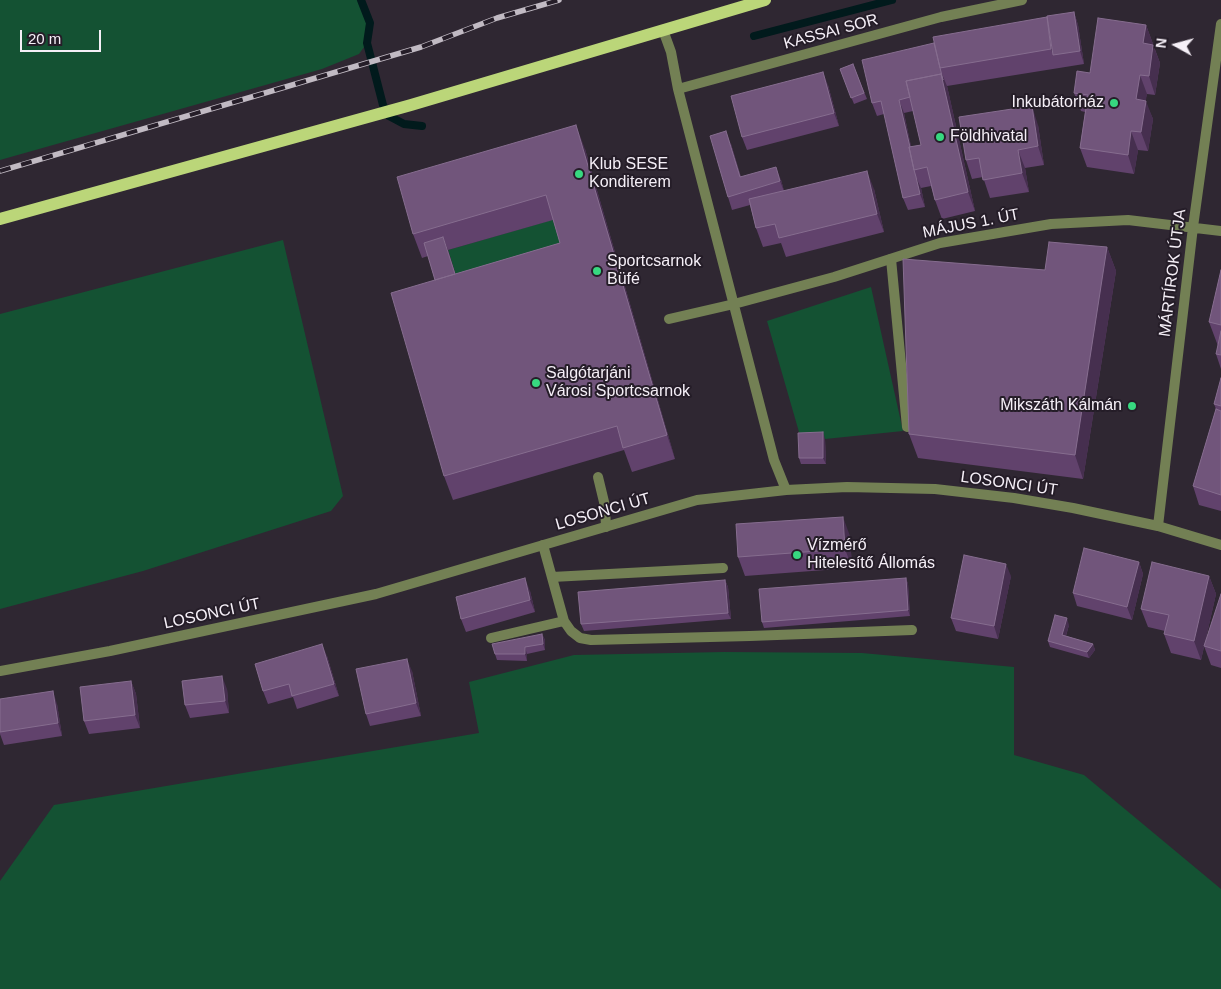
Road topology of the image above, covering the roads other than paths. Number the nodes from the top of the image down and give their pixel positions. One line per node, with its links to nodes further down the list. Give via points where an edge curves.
1 (765, 0): 4 (main road)
2 (1022, 0): 5 (street, KASSAI SOR, via 941,17)
3 (1221, 24): 7 (street, MÁRTÍROK ÚTJA)
4 (663, 30): 5 (street); 6 (main road, via 334,127)
5 (678, 89): 10 (street)
6 (0, 219)
7 (1193, 227): 8 (street, MÁJUS 1. ÚT); 9 (street, MÁJUS 1. ÚT, via 1128,220 1051,224 940,243); 15 (street, MÁRTÍROK ÚTJA)
8 (1221, 231)
9 (891, 259): 10 (street, MÁJUS 1. ÚT); 12 (street)
10 (734, 304): 11 (street, MÁJUS 1. ÚT); 14 (street, via 774,460)
11 (669, 319)
12 (907, 427)
13 (598, 476): 16 (street)
14 (786, 490): 15 (street, LOSONCI ÚT, via 847,487 935,489 1063,506); 16 (street, LOSONCI ÚT, via 697,500)
15 (1158, 526): 18 (street, LOSONCI ÚT)
16 (606, 527): 17 (street, LOSONCI ÚT)
17 (543, 545): 20 (street); 24 (street, LOSONCI ÚT, via 376,594)
18 (1221, 545)
19 (723, 568): 20 (street)
20 (552, 578): 21 (street)
21 (564, 621): 22 (street, via 580,638 591,640); 23 (street)
22 (912, 630)
23 (491, 638)
24 (0, 671)

